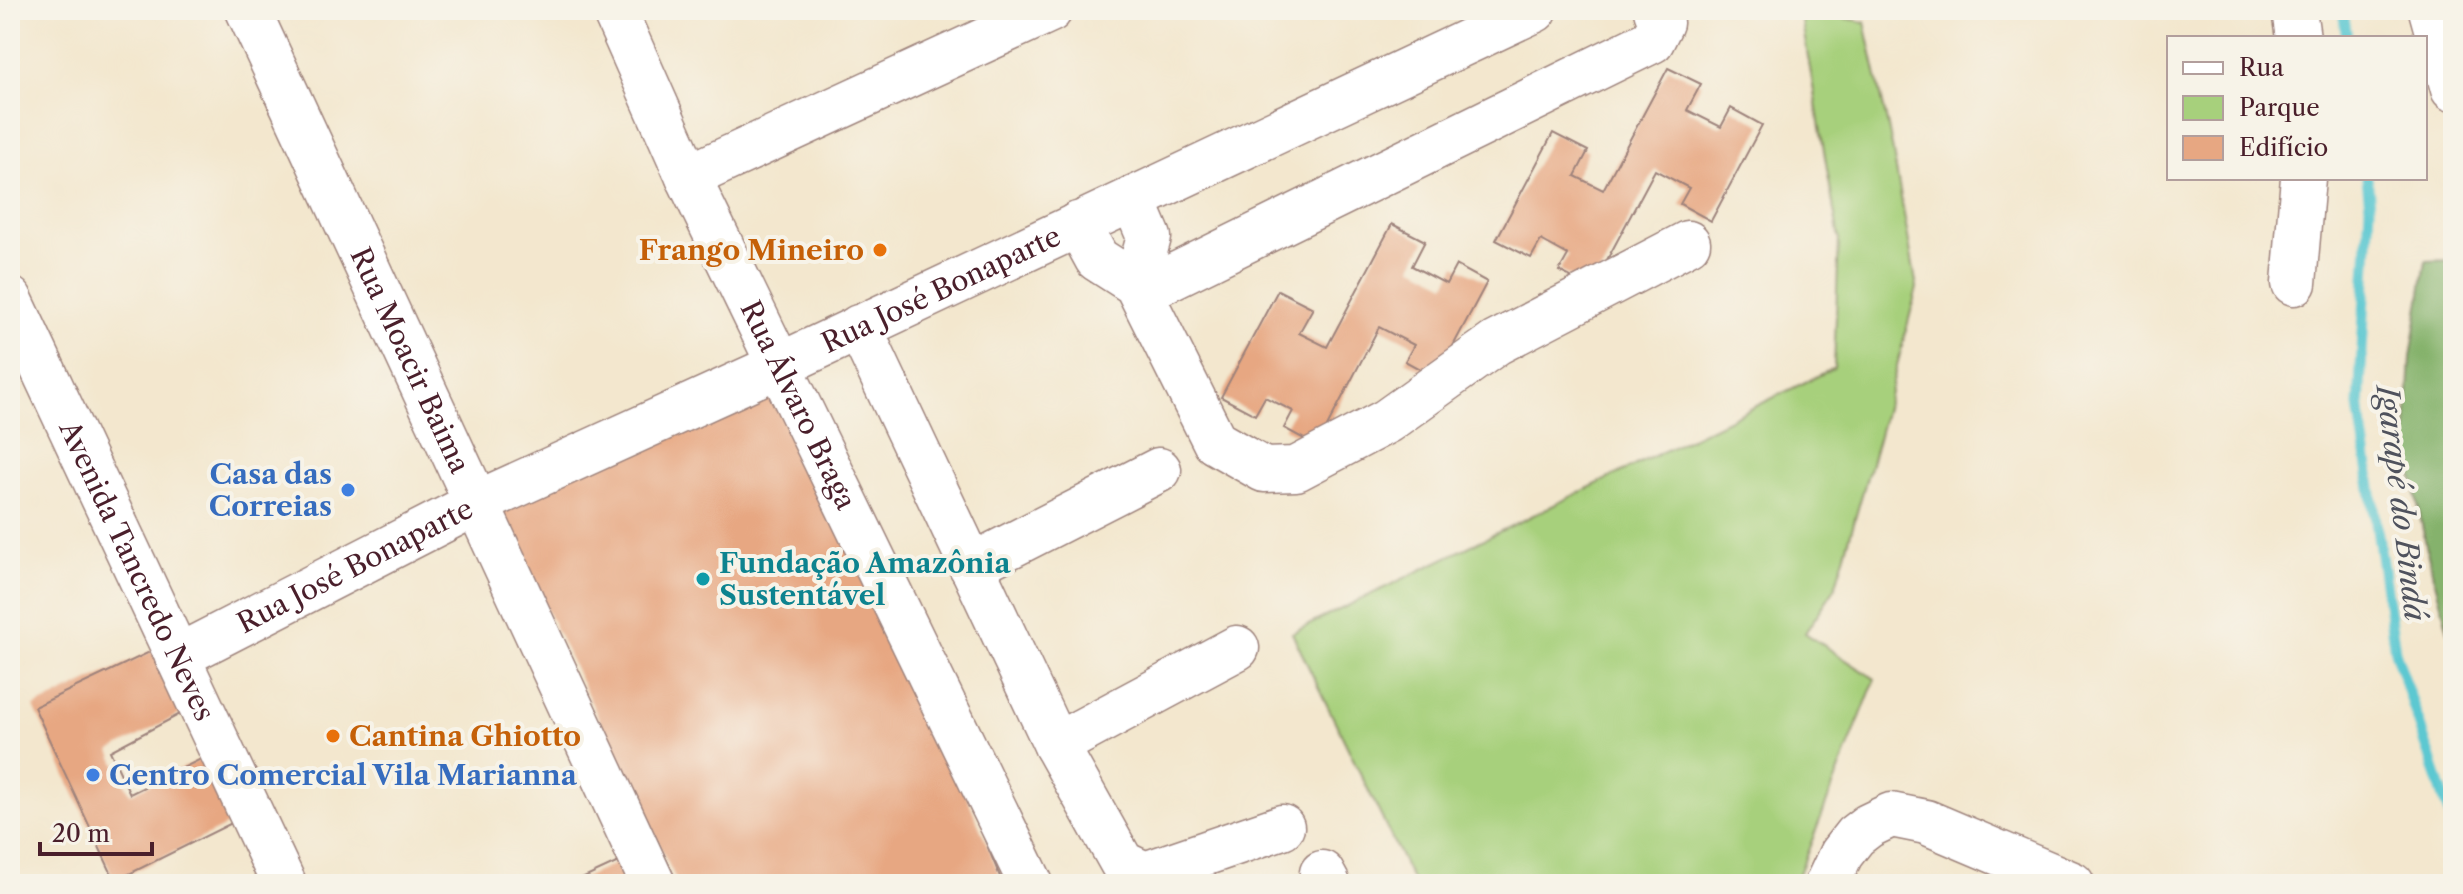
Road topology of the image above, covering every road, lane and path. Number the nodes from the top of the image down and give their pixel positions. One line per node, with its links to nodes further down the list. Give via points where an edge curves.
1 (248, 10): 21 (street, Rua Moacir Baima)
2 (614, 10): 10 (street, Rua Álvaro Braga)
3 (1050, 10): 10 (street)
4 (1535, 10): 12 (street, Rua José Bonaparte)
5 (1656, 10): 16 (street, via 1661,23 1652,41)
6 (2294, 10): 8 (street)
7 (2431, 10): 9 (street)
8 (2298, 36)
9 (2453, 89)
10 (688, 177): 19 (street, Rua Álvaro Braga)
11 (2303, 180): 15 (street)
12 (1133, 199): 13 (street, Rua José Bonaparte); 16 (street, via 1149,237)
13 (1078, 224): 16 (street, via 1097,259); 18 (street, Rua José Bonaparte)
14 (1688, 243): 16 (street, via 1496,343 1387,421 1296,469 1264,470 1215,442)
15 (2294, 283)
16 (1138, 288)
17 (10, 299): 24 (street, Avenida Tancredo Neves)
18 (859, 327): 19 (street, Rua José Bonaparte); 22 (street)
19 (780, 365): 21 (street, Rua José Bonaparte); 29 (street, Rua Álvaro Braga)
20 (1159, 470): 22 (street)
21 (477, 503): 24 (street, Rua José Bonaparte); 28 (street, Rua Moacir Baima)
22 (971, 566): 25 (street)
23 (1237, 648): 25 (street)
24 (177, 657): 27 (street, Avenida Tancredo Neves)
25 (1056, 745): 26 (street, via 1122,863 1145,874)
26 (1282, 827)
27 (284, 884)
28 (653, 884)
29 (1031, 884)
30 (1827, 884): 31 (street, via 1855,836 1891,815 1926,822)
31 (2072, 884)

